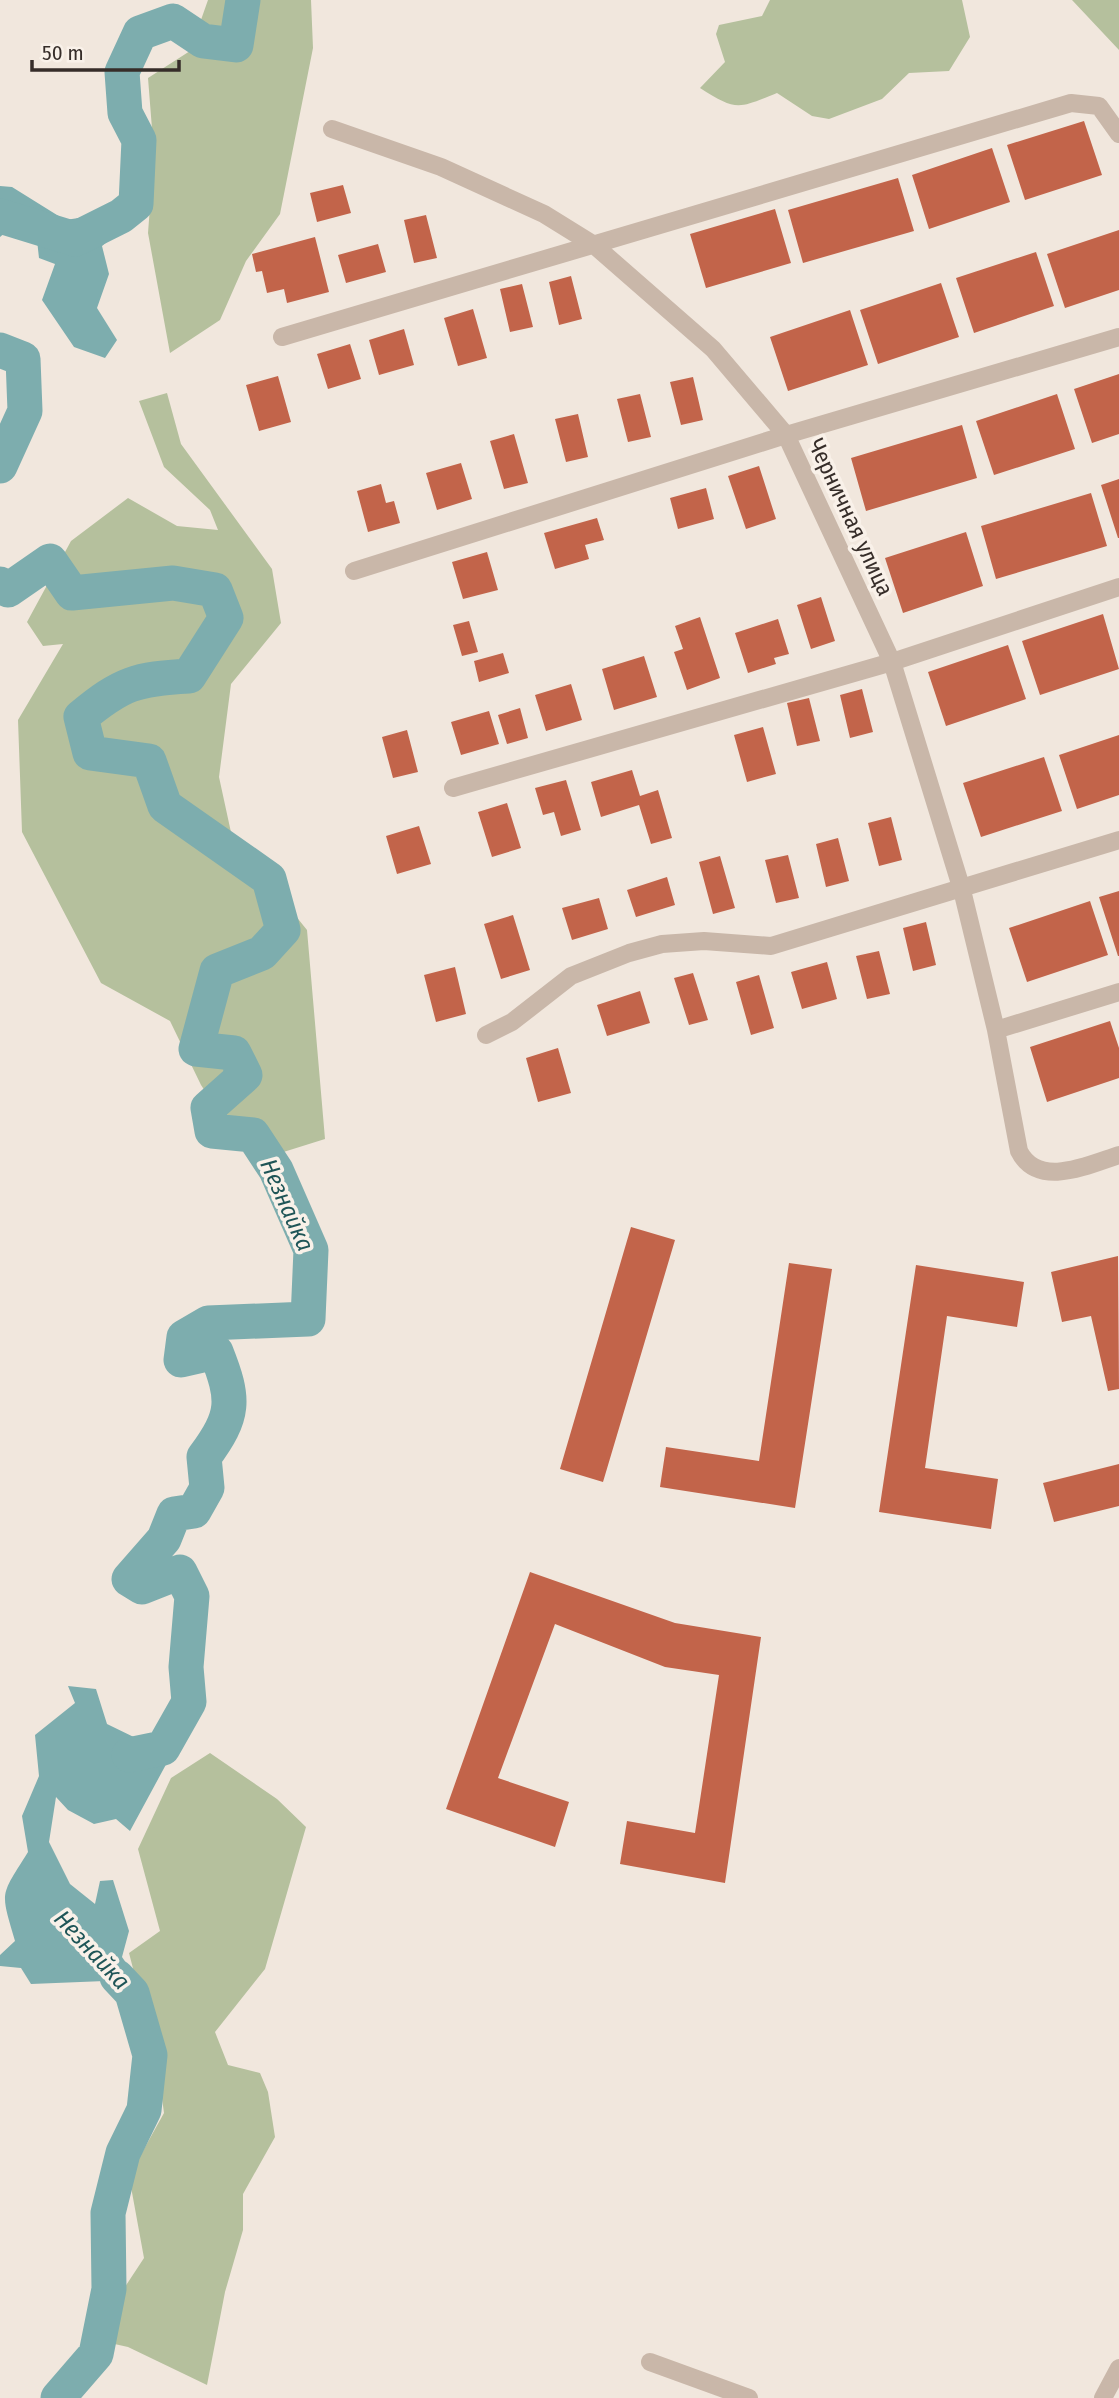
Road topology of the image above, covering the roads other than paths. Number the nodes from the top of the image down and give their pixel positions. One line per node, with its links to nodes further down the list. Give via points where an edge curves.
1 (332, 129): 3 (street, Черничная улица, via 441,167 544,214)
2 (1119, 134): 3 (street, via 1099,106 1072,103)
3 (594, 245): 4 (street); 6 (street, Черничная улица, via 713,349)
4 (282, 337)
5 (1119, 337): 6 (street)
6 (786, 435): 7 (street); 9 (street, Черничная улица)
7 (354, 571)
8 (1119, 587): 9 (street)
9 (892, 662): 10 (street); 12 (street, Черничная улица)
10 (453, 788)
11 (1119, 841): 12 (street)
12 (962, 890): 14 (street, Черничная улица); 15 (street, via 771,946 704,941 662,944 629,953 571,976 512,1022)
13 (1119, 992): 14 (street)
14 (996, 1030): 16 (street, Черничная улица, via 1014,1130 1025,1163 1035,1171 1065,1171)
15 (486, 1035)
16 (1119, 1154)
17 (650, 2362): 19 (street)
18 (1119, 2368): 20 (street)
19 (749, 2398)
20 (1103, 2398)

